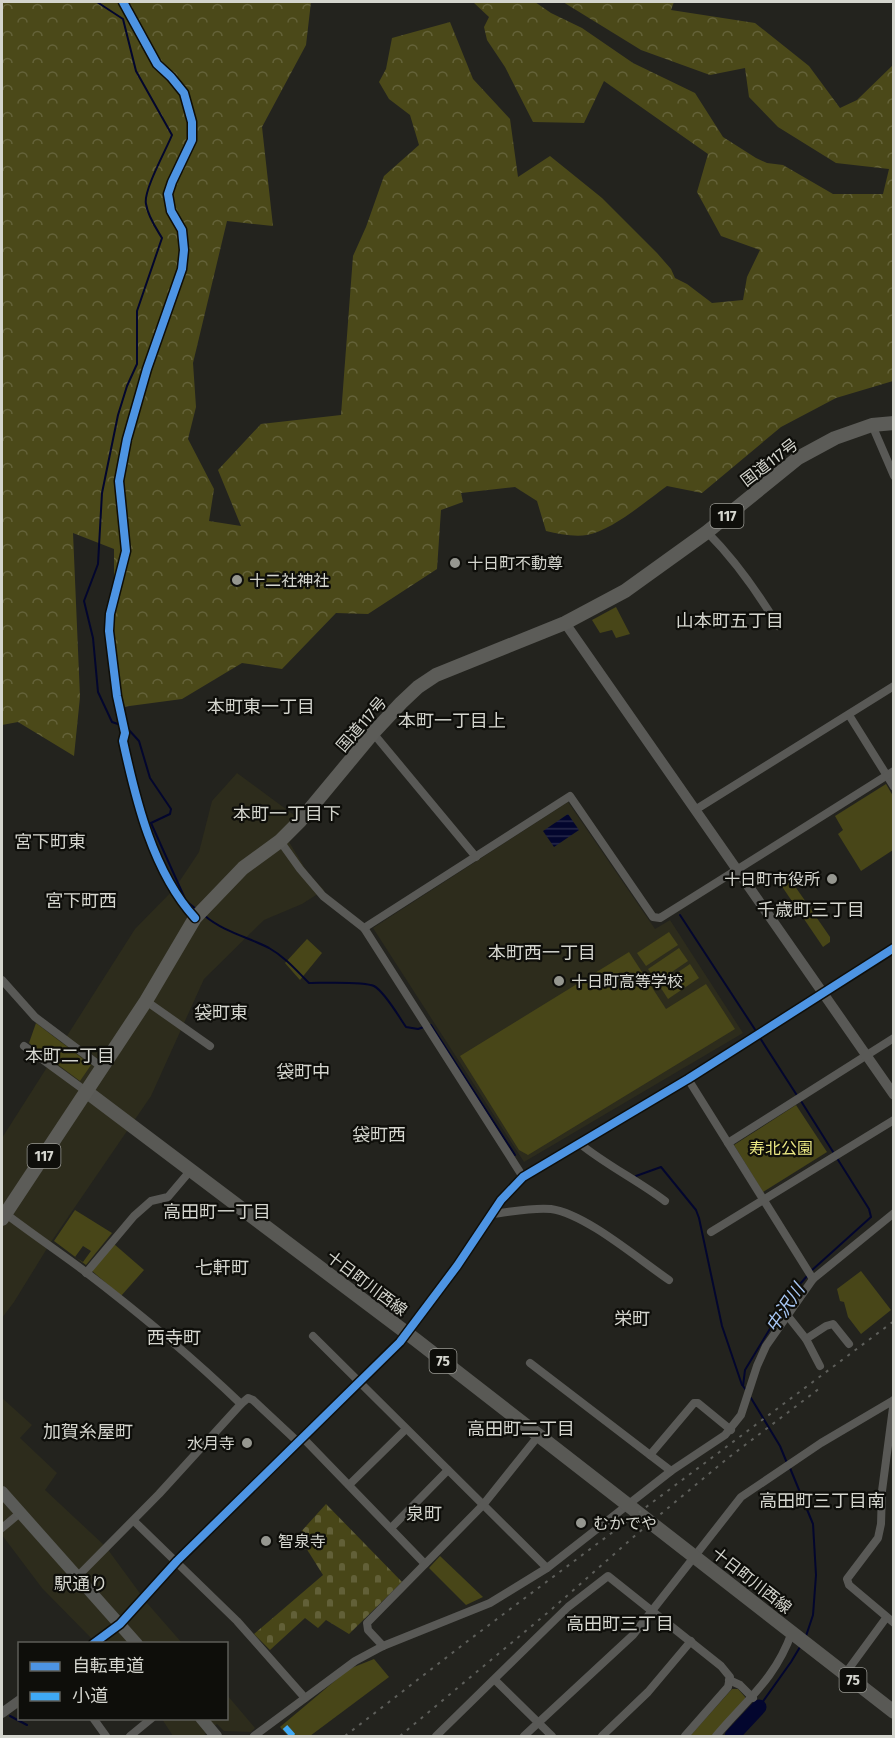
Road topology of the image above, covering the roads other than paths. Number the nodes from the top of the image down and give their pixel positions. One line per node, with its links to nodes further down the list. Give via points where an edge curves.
1 (123, 2): 17 (street, via 158,64 184,93 192,122 192,140 168,194 171,211 182,230 182,269 147,369 119,481 126,551 109,631 123,741 141,816 169,882)
2 (894, 423): 3 (highway, 国道117号 / 117)
3 (872, 425): 4 (street); 5 (highway, 国道117号 / 117, via 835,438 798,458)
4 (894, 476)
5 (706, 532): 6 (highway, 国道117号 / 117, via 626,591); 7 (street, via 757,590)
6 (565, 623): 10 (highway, 国道117号 / 117, via 436,675 418,687); 13 (street)
7 (778, 626)
8 (894, 686): 9 (street)
9 (849, 715): 11 (street); 13 (street)
10 (373, 733): 14 (highway, 国道117号 / 117); 15 (street)
11 (890, 773): 12 (street); 16 (street)
12 (894, 787)
13 (695, 810): 16 (street)
14 (280, 841): 17 (highway, 国道117号 / 117, via 243,868); 18 (street, via 323,896)
15 (476, 857): 16 (street, via 570,796 654,917 660,918); 18 (street)
16 (737, 870): 21 (street)
17 (195, 918): 22 (highway, 国道117号 / 117)
18 (364, 928): 35 (street)
19 (894, 948): 21 (street)
20 (2, 980): 27 (street, via 35,1017)
21 (822, 994): 26 (street); 28 (street)
22 (146, 1001): 25 (street); 27 (highway, 国道117号 / 117)
23 (894, 1038): 26 (street)
24 (24, 1046): 29 (street)
25 (210, 1046)
26 (866, 1055): 30 (street); 33 (street)
27 (103, 1068): 29 (highway, 国道117号 / 117)
28 (688, 1079): 32 (street); 33 (street)
29 (87, 1092): 34 (main road, 十日町川西線 / 75); 39 (highway, 国道117号 / 117)
30 (894, 1095)
31 (894, 1120): 36 (street)
32 (579, 1143): 35 (street); 37 (street)
33 (728, 1143): 36 (street)
34 (190, 1171): 42 (street, via 168,1197 151,1201 134,1216); 46 (main road, 十日町川西線 / 75)
35 (523, 1177): 40 (street)
36 (764, 1201): 41 (street); 43 (street)
37 (665, 1202)
38 (894, 1213): 43 (street)
39 (3, 1214): 42 (street)
40 (492, 1214): 44 (street, via 563,1211 593,1226); 46 (street)
41 (711, 1232)
42 (86, 1272): 54 (street)
43 (813, 1279): 45 (street)
44 (669, 1280)
45 (787, 1315): 48 (street); 56 (street, via 766,1346 741,1415)
46 (408, 1334): 52 (street); 57 (main road, 十日町川西線 / 75)
47 (313, 1336): 52 (street)
48 (806, 1339): 49 (street, via 833,1324); 51 (street)
49 (849, 1344)
50 (530, 1363): 59 (street)
51 (820, 1366)
52 (358, 1382): 55 (street); 58 (street)
53 (894, 1400): 70 (street, via 820,1443 741,1497); 76 (street, via 878,1538 847,1579)
54 (241, 1404): 58 (street, via 248,1398 253,1400); 67 (street)
55 (406, 1429): 60 (street); 62 (street)
56 (731, 1430): 59 (street, via 694,1403); 61 (street)
57 (539, 1435): 64 (main road, 十日町川西線 / 75); 65 (street)
58 (300, 1440): 62 (street); 71 (street)
59 (650, 1455): 61 (street)
60 (448, 1470): 65 (street); 69 (street)
61 (671, 1471): 64 (street)
62 (349, 1485): 69 (street)
63 (2, 1492): 66 (main road)
64 (628, 1504): 70 (main road, 十日町川西線 / 75); 73 (street)
65 (483, 1505): 72 (street); 73 (street)
66 (21, 1512): 68 (street); 74 (main road)
67 (134, 1521): 71 (street); 74 (street)
68 (2, 1528)
69 (391, 1528): 72 (street)
70 (696, 1556): 75 (street); 78 (main road, 十日町川西線 / 75)
71 (177, 1561): 77 (street); 86 (street)
72 (425, 1564): 82 (street, via 368,1623 368,1629)
73 (547, 1568): 82 (street, via 490,1603)
74 (78, 1576): 77 (main road)
75 (652, 1610): 79 (street); 84 (street, via 608,1576 568,1607); 94 (street, via 633,1635)
76 (890, 1621): 83 (street)
77 (120, 1624): 80 (street); 81 (main road)
78 (794, 1634): 83 (main road, 75); 87 (street)
79 (691, 1641): 85 (street, via 721,1666); 102 (street, via 648,1692)
80 (96, 1642)
81 (135, 1642)
82 (383, 1646): 86 (street, via 355,1661)
83 (845, 1674): 89 (main road, 75)
84 (495, 1680): 94 (street); 99 (street)
85 (729, 1680): 87 (street); 103 (street, via 728,1687)
86 (305, 1698): 98 (street)
87 (753, 1698): 104 (street)
88 (18, 1701): 90 (street)
89 (894, 1712)
90 (2, 1713)
91 (94, 1720): 95 (street)
92 (151, 1720): 96 (street)
93 (202, 1720): 97 (main road)
94 (537, 1722): 100 (street); 101 (street)
95 (106, 1737)
96 (130, 1737)
97 (216, 1737)
98 (254, 1737)
99 (436, 1737)
100 (524, 1737)
101 (552, 1737)
102 (602, 1737)
103 (685, 1737)
104 (716, 1737)

